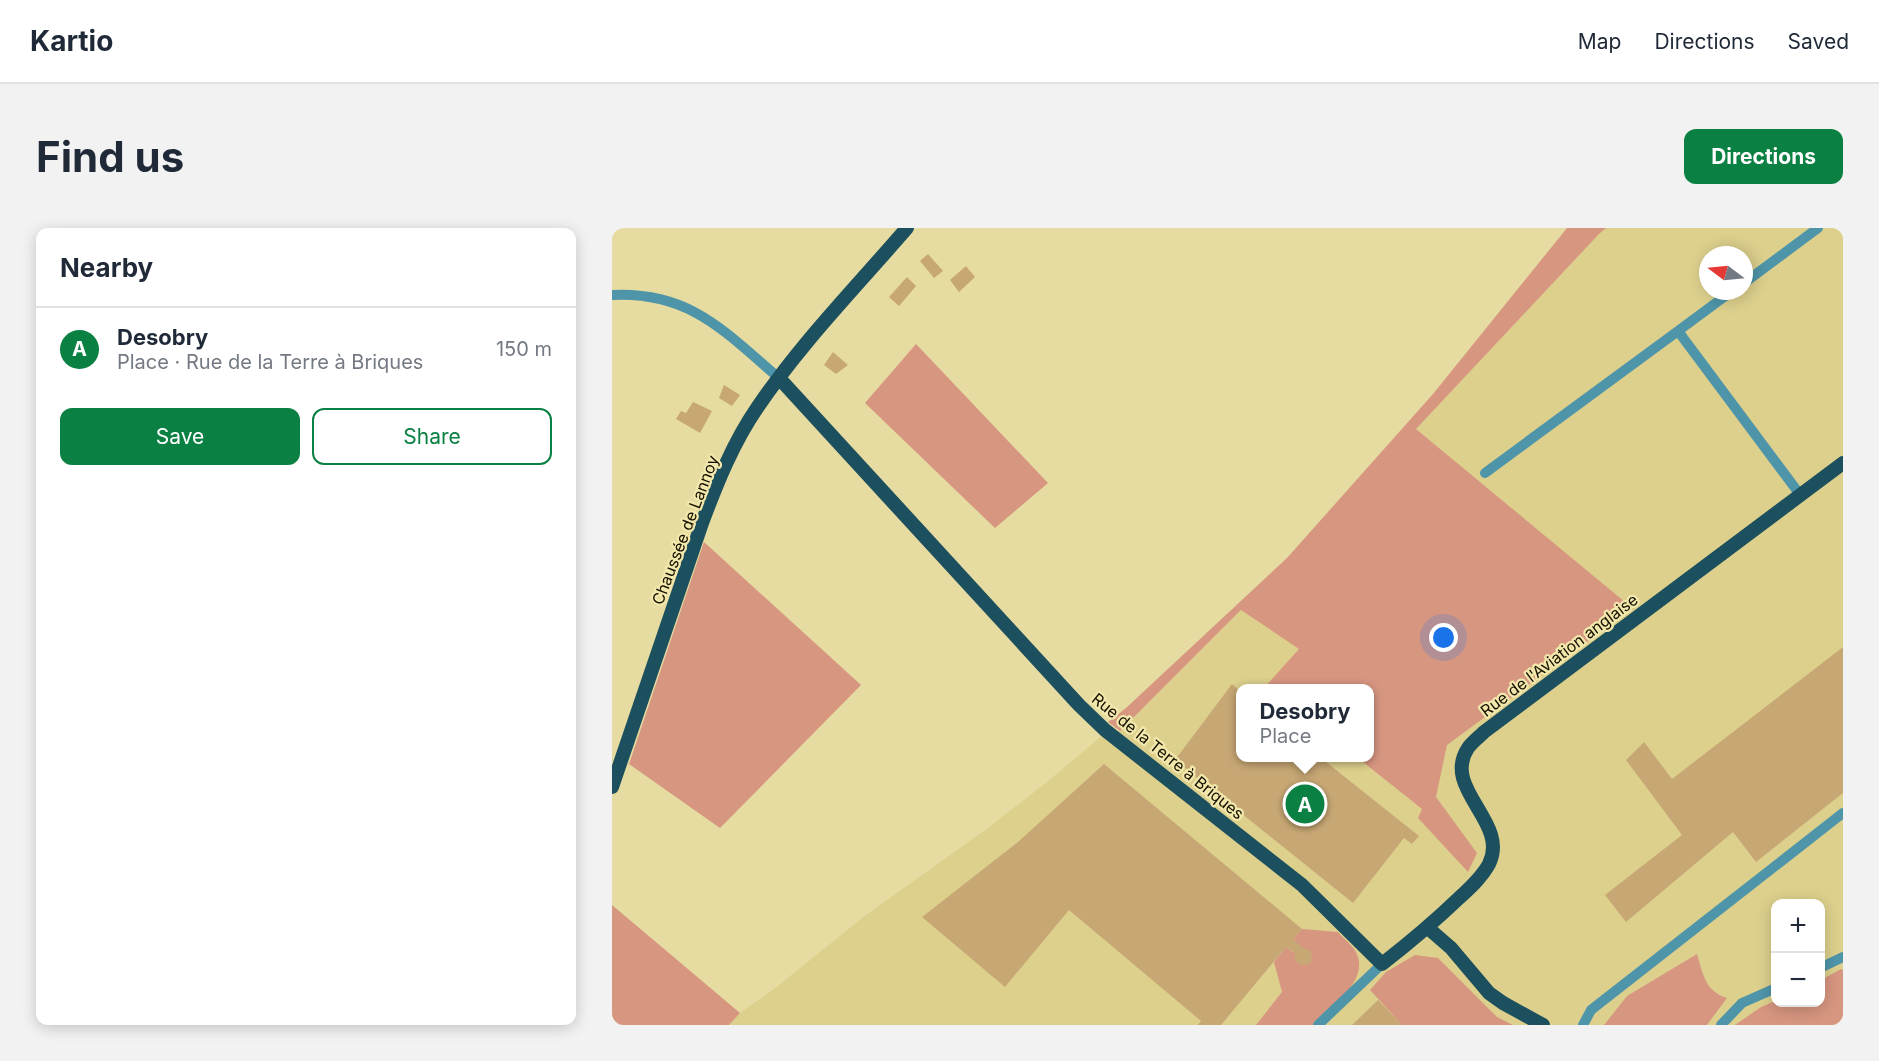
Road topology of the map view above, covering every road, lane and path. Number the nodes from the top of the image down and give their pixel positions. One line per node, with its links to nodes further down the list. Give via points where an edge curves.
1 (907, 228): 7 (main road, Chaussée de Lannoy)
2 (1818, 228): 3 (street)
3 (1753, 275)
4 (612, 295): 7 (street, via 662,300 702,315)
5 (1720, 300): 6 (street)
6 (1678, 331): 9 (street); 10 (street)
7 (779, 378): 11 (main road, Chaussée de Lannoy, via 756,409 717,483); 15 (main road, Rue de la Terre à Briques, via 1079,705 1302,885)
8 (1843, 463): 10 (main road, Rue de l'Aviation anglaise)
9 (1485, 473)
10 (1801, 496): 13 (main road, Rue de l'Aviation anglaise, via 1484,732 1468,748 1461,764 1463,781 1491,834 1490,862)
11 (612, 788)
12 (1843, 813): 20 (street, via 1591,1010)
13 (1428, 928): 15 (main road); 19 (main road, via 1451,948 1489,993)
14 (1843, 957): 16 (street)
15 (1382, 964): 18 (street)
16 (1825, 966)
17 (1771, 990): 21 (street, via 1742,1003)
18 (1318, 1025)
19 (1543, 1025)
20 (1583, 1025)
21 (1721, 1025)

